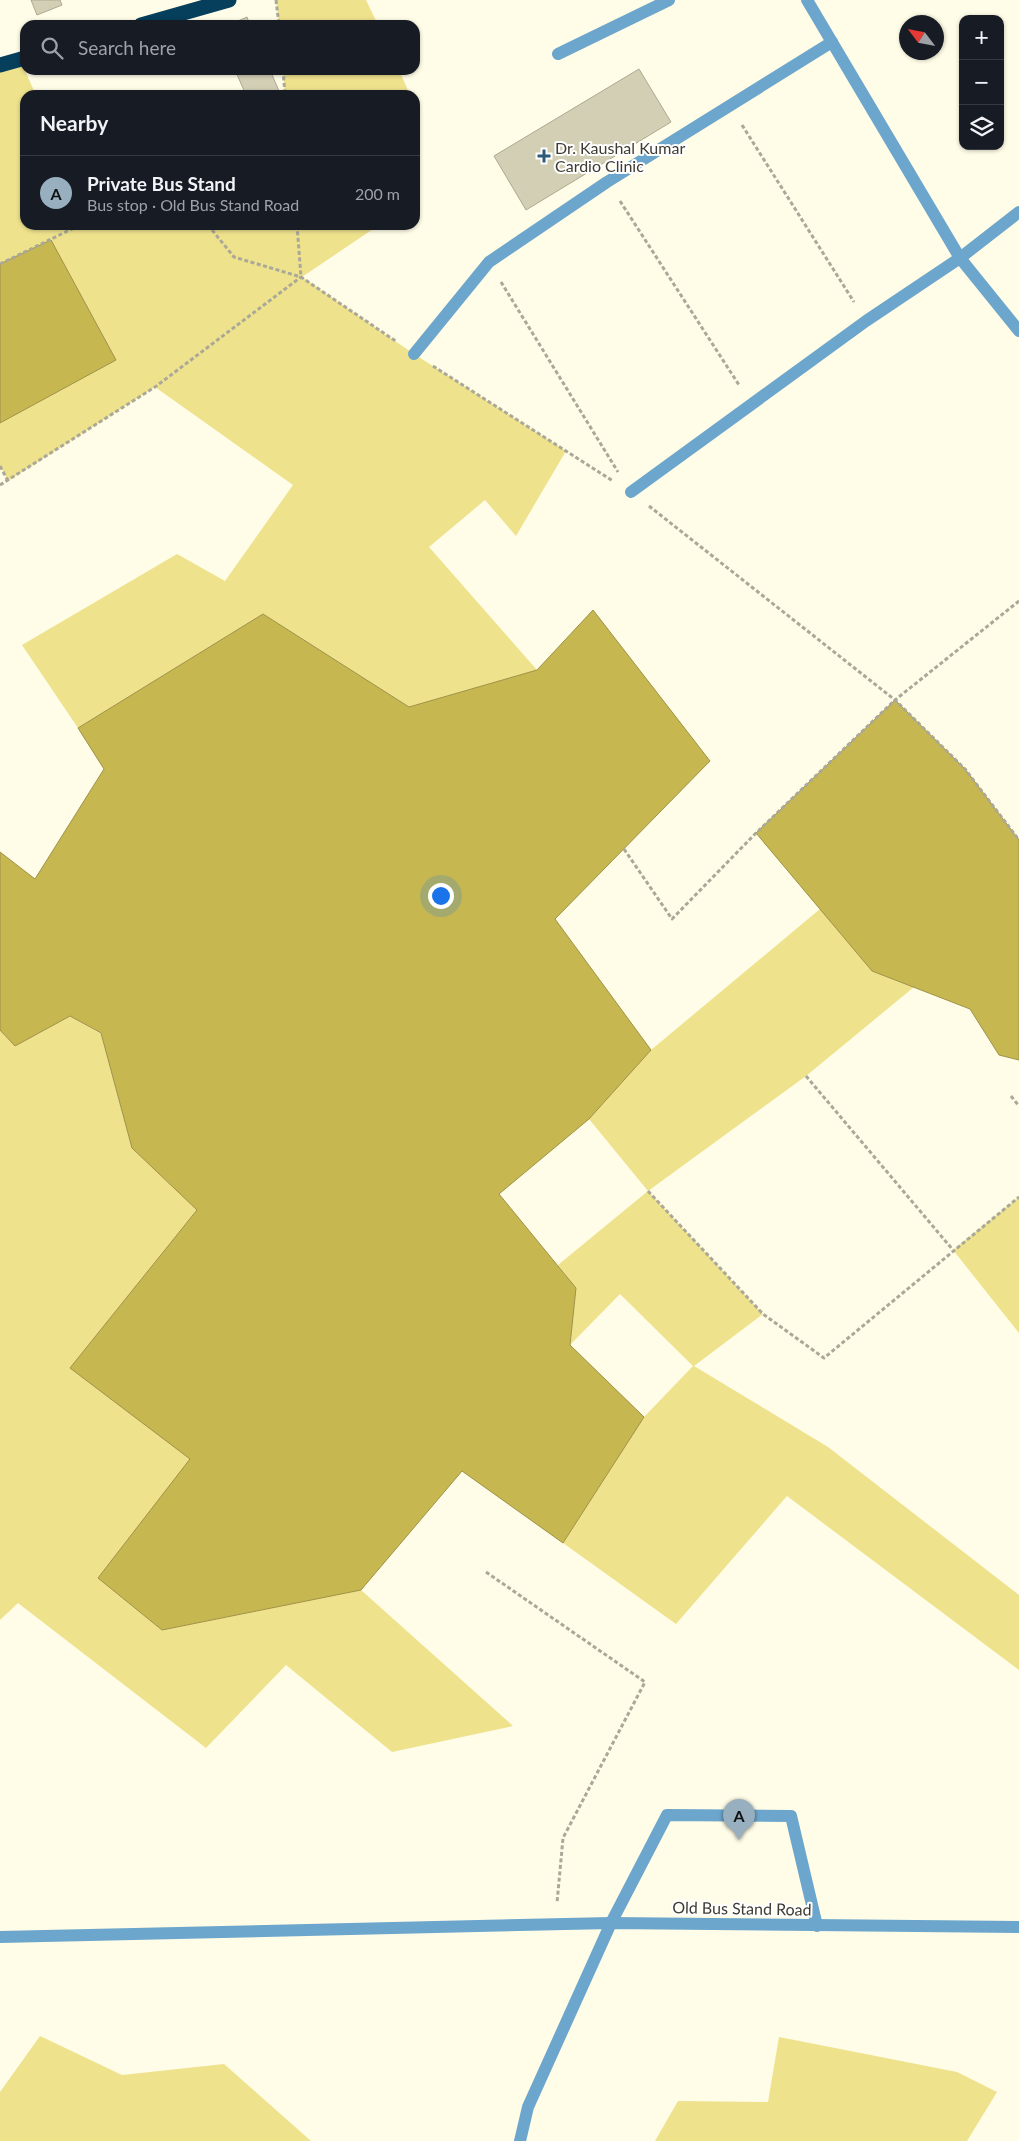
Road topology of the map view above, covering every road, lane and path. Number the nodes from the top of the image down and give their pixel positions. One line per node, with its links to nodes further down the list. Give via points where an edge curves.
1 (229, 0): 5 (highway)
2 (276, 0): 6 (path)
3 (669, 0): 8 (street)
4 (806, 0): 7 (street)
5 (159, 20)
6 (278, 20)
7 (832, 42): 13 (street); 19 (street)
8 (558, 54)
9 (20, 59): 10 (highway)
10 (0, 65)
11 (283, 75): 12 (path)
12 (285, 90)
13 (730, 106): 14 (street); 23 (path)
14 (607, 182): 20 (street); 26 (path)
15 (1019, 212): 19 (street)
16 (70, 230): 21 (path)
17 (212, 230): 22 (path, via 234,257)
18 (297, 230): 22 (path)
19 (960, 258): 23 (street); 24 (street)
20 (489, 262): 25 (street); 31 (path)
21 (0, 264)
22 (301, 277): 29 (path, via 155,387)
23 (866, 321): 26 (street)
24 (1019, 330)
25 (414, 354)
26 (751, 404): 31 (street)
27 (566, 451): 31 (path)
28 (0, 466): 29 (path)
29 (8, 481): 30 (path)
30 (0, 485)
31 (631, 492): 33 (path)
32 (1019, 601): 33 (path)
33 (895, 700): 34 (path, via 965,769); 35 (path, via 756,833 672,920)
34 (1019, 840)
35 (624, 849)
36 (806, 1076): 41 (path)
37 (1011, 1096): 38 (path)
38 (1019, 1106)
39 (648, 1191): 41 (path, via 763,1314 824,1358)
40 (1019, 1197): 41 (path)
41 (953, 1250)
42 (486, 1572): 44 (path, via 645,1682 563,1838)
43 (610, 1923): 44 (street, Old Bus Stand Road); 45 (street, Old Bus Stand Road); 45 (street, via 667,1815 791,1816); 48 (street, via 528,2107)
44 (555, 1924): 47 (street, Old Bus Stand Road)
45 (817, 1926): 46 (street, Old Bus Stand Road)
46 (1019, 1927)
47 (0, 1937)
48 (520, 2141)

